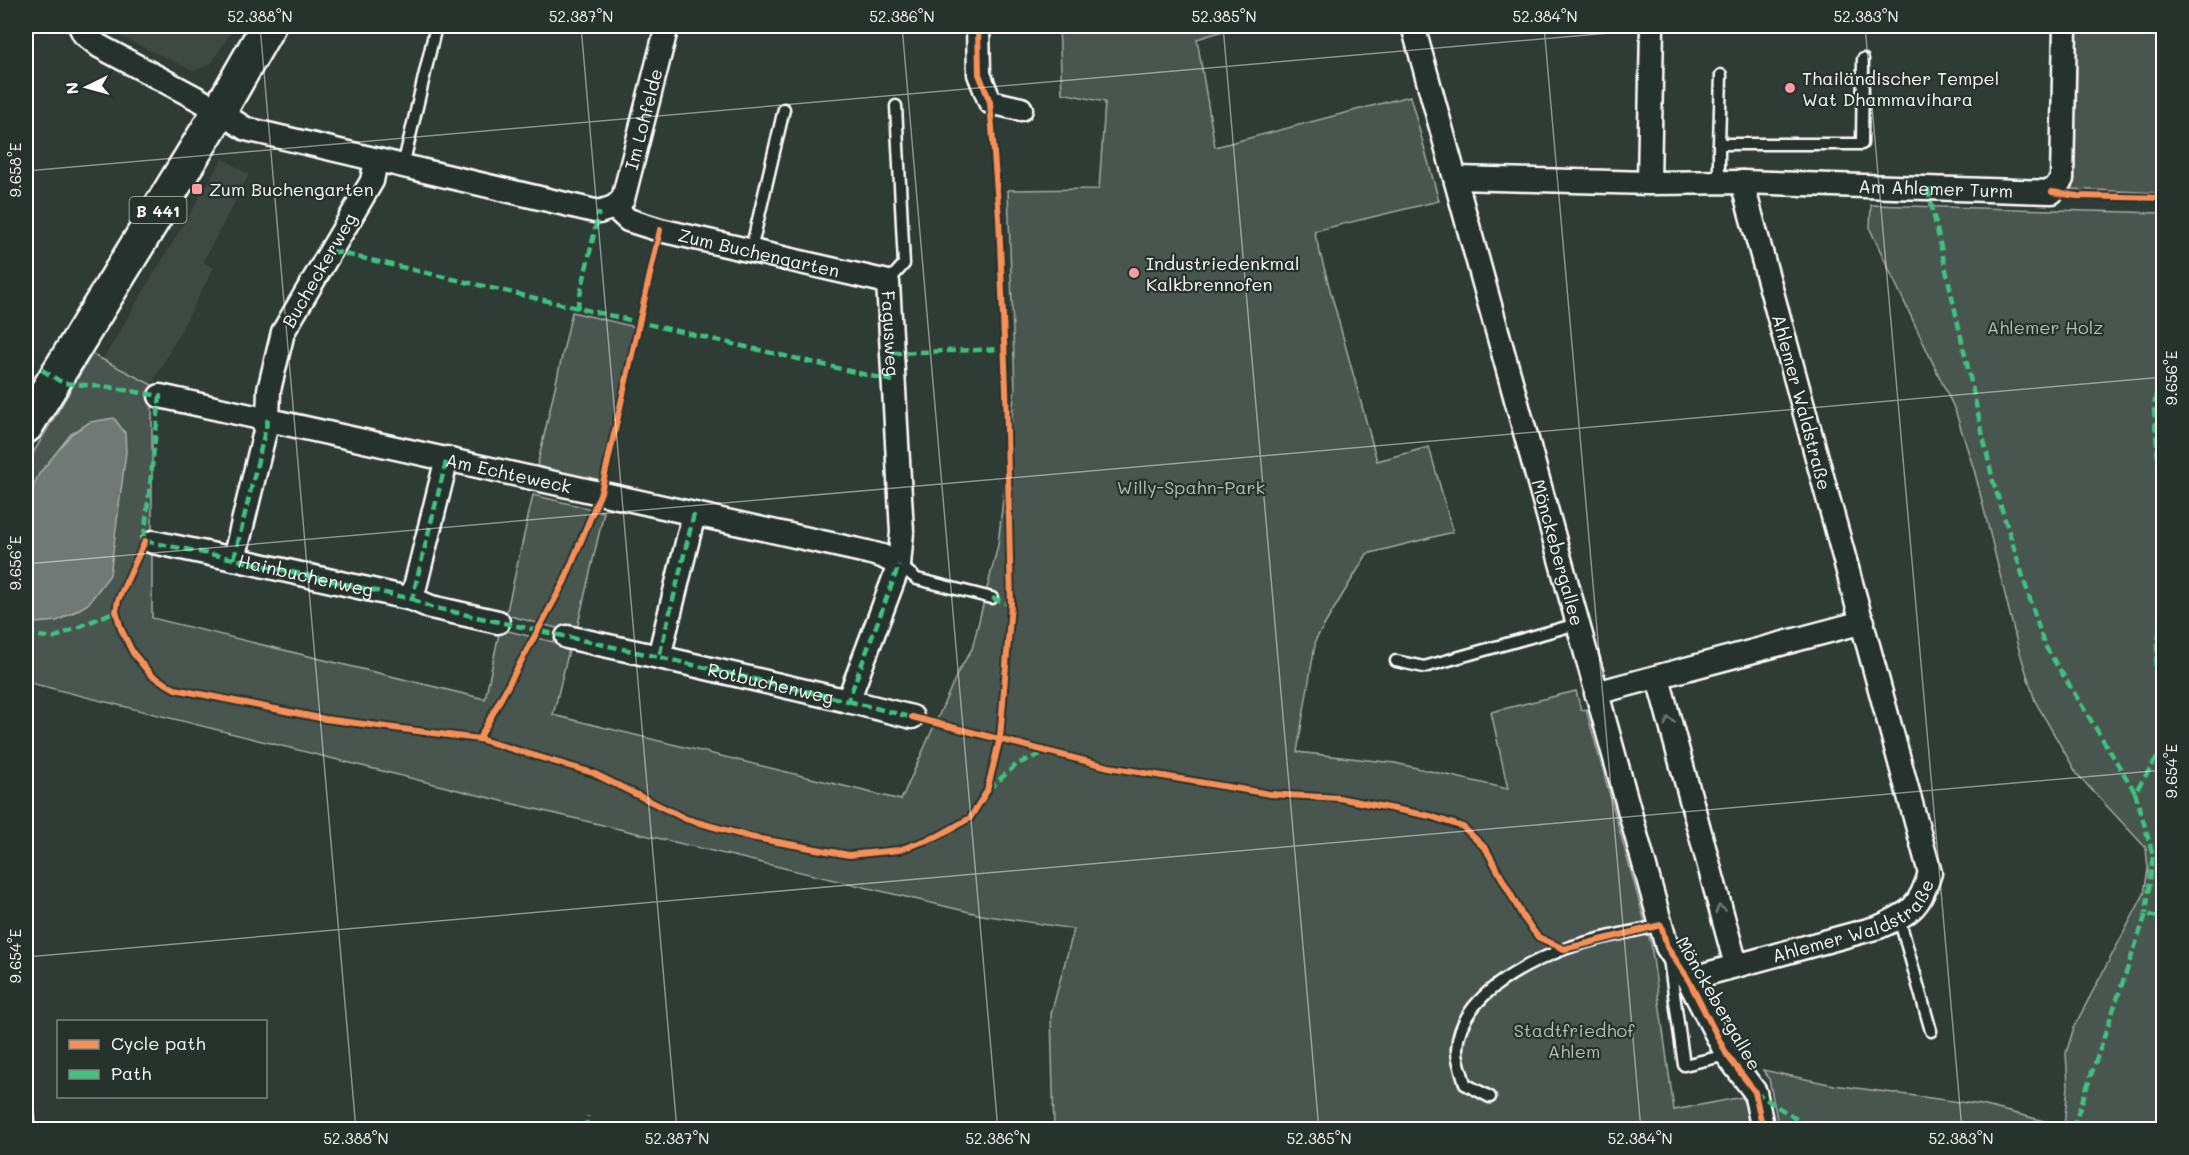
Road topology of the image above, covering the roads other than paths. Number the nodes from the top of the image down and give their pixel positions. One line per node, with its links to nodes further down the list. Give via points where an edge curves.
1 (80, 26): 14 (street, via 99,46)
2 (268, 26): 14 (main road, B 441)
3 (436, 26): 17 (lane)
4 (667, 26): 22 (street, Im Lohfelde, via 623,199)
5 (978, 26): 13 (street, via 979,74 990,102)
6 (1413, 26): 18 (street, Mönckebergallee)
7 (1652, 26): 20 (street)
8 (2065, 26): 19 (street, Am Ahlemer Turm, via 2062,179 2052,192)
9 (1863, 59): 15 (lane, via 1862,144)
10 (1721, 75): 15 (lane)
11 (896, 106): 24 (lane, Fagusweg, via 904,264)
12 (784, 109): 23 (lane)
13 (1021, 109)
14 (219, 112): 16 (street, via 262,134); 27 (main road, B 441)
15 (1719, 144): 21 (lane)
16 (376, 161): 17 (street); 26 (street, Bucheckerweg, via 372,180 283,332 269,390)
17 (403, 167): 22 (street, via 599,213)
18 (1456, 178): 20 (street, Am Ahlemer Turm); 37 (street, Mönckebergallee)
19 (1742, 182): 21 (street, Am Ahlemer Turm); 36 (street, Ahlemer Waldstraße)
20 (1649, 183): 21 (street, Am Ahlemer Turm)
21 (1719, 183)
22 (614, 207): 23 (street, Zum Buchengarten, via 628,220)
23 (751, 250): 24 (street, Zum Buchengarten)
24 (888, 282): 32 (street, Fagusweg, via 902,532)
25 (160, 396): 26 (street, Am Echteweck)
26 (268, 419): 28 (street, Am Echteweck); 31 (street, Hainbuchenweg)
27 (26, 426)
28 (447, 458): 29 (street, Am Echteweck); 34 (street)
29 (694, 514): 32 (street, Am Echteweck, via 867,552); 39 (street)
30 (153, 542): 31 (street)
31 (234, 559): 34 (street, Hainbuchenweg)
32 (899, 565): 33 (lane, Am Echteweck, via 917,579); 43 (street, Rotbuchenweg)
33 (992, 598)
34 (412, 599): 35 (street, Hainbuchenweg)
35 (498, 622)
36 (1863, 622): 41 (street); 45 (street, Ahlemer Waldstraße, via 1930,873 1922,900)
37 (1577, 624): 40 (lane, via 1424,667); 42 (street, Mönckebergallee)
38 (567, 637): 39 (street, Rotbuchenweg)
39 (659, 657): 43 (street, Rotbuchenweg)
40 (1396, 661)
41 (1658, 678): 42 (street); 48 (street, Mönckebergallee, one-way to 41)
42 (1596, 693): 46 (street, Mönckebergallee)
43 (848, 700): 44 (street)
44 (912, 717)
45 (1899, 918): 48 (street, Ahlemer Waldstraße, via 1879,927); 50 (lane)
46 (1660, 925): 47 (street, Mönckebergallee); 52 (lane, via 1564,949 1490,989 1461,1024 1456,1050 1466,1084)
47 (1667, 947): 49 (street, Mönckebergallee); 51 (lane, via 1684,1065)
48 (1736, 965): 49 (street, Ahlemer Waldstraße)
49 (1688, 979): 51 (street, Mönckebergallee)
50 (1931, 1031)
51 (1727, 1055): 53 (street, Mönckebergallee, via 1755,1092)
52 (1490, 1097)
53 (1763, 1130)

